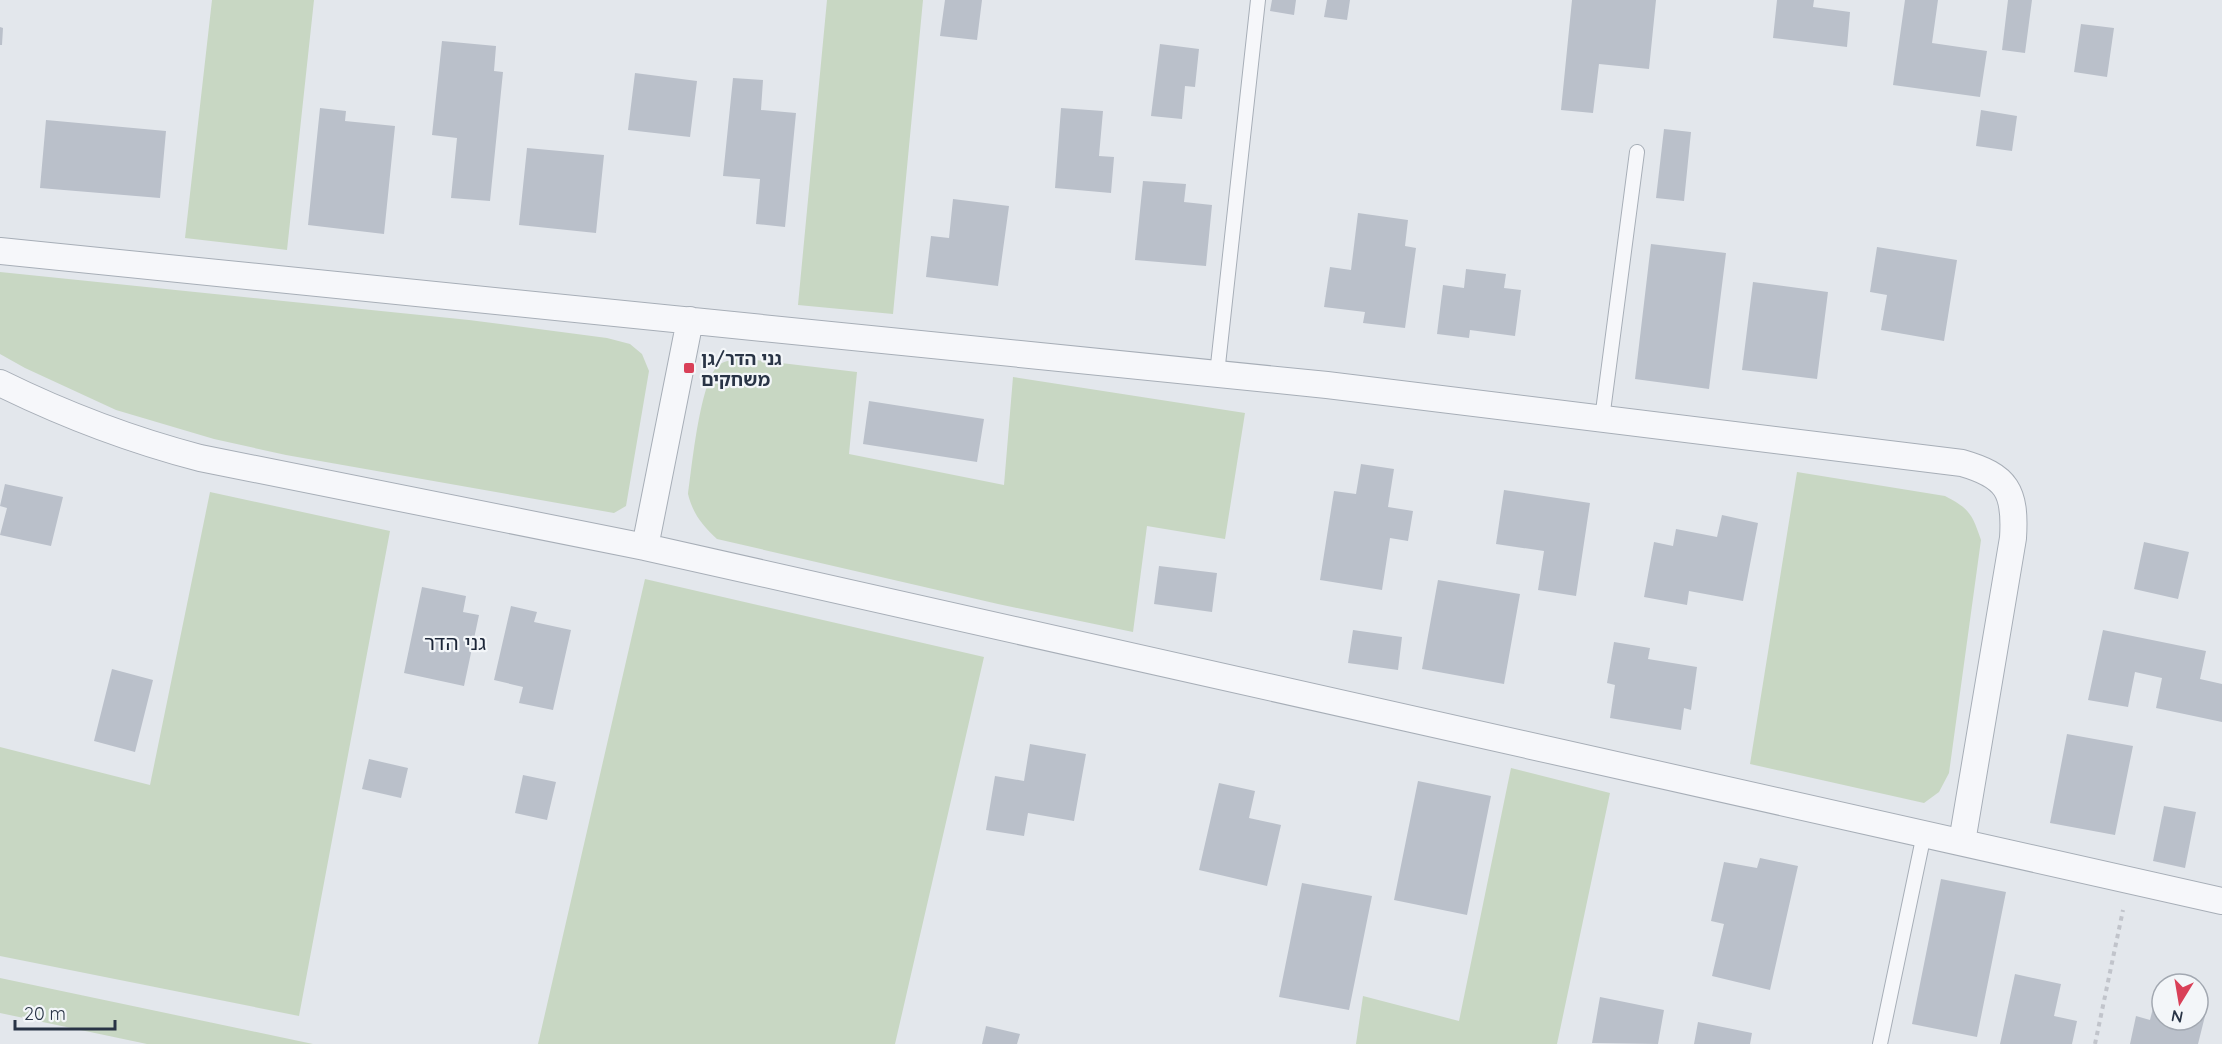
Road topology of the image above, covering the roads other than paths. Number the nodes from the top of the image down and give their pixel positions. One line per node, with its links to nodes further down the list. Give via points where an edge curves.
1 (1258, 0): 5 (lane)
2 (1637, 152): 7 (lane)
3 (0, 251): 4 (street)
4 (690, 320): 5 (street); 8 (street)
5 (1217, 374): 7 (street)
6 (0, 383): 8 (street, via 101,427 201,458)
7 (1602, 418): 10 (street, via 1962,463 1981,468 2005,484 2015,520 2013,538)
8 (645, 547): 9 (street)
9 (1924, 834): 10 (street); 12 (lane)
10 (1962, 842): 11 (street)
11 (2222, 901)
12 (1880, 1044)

